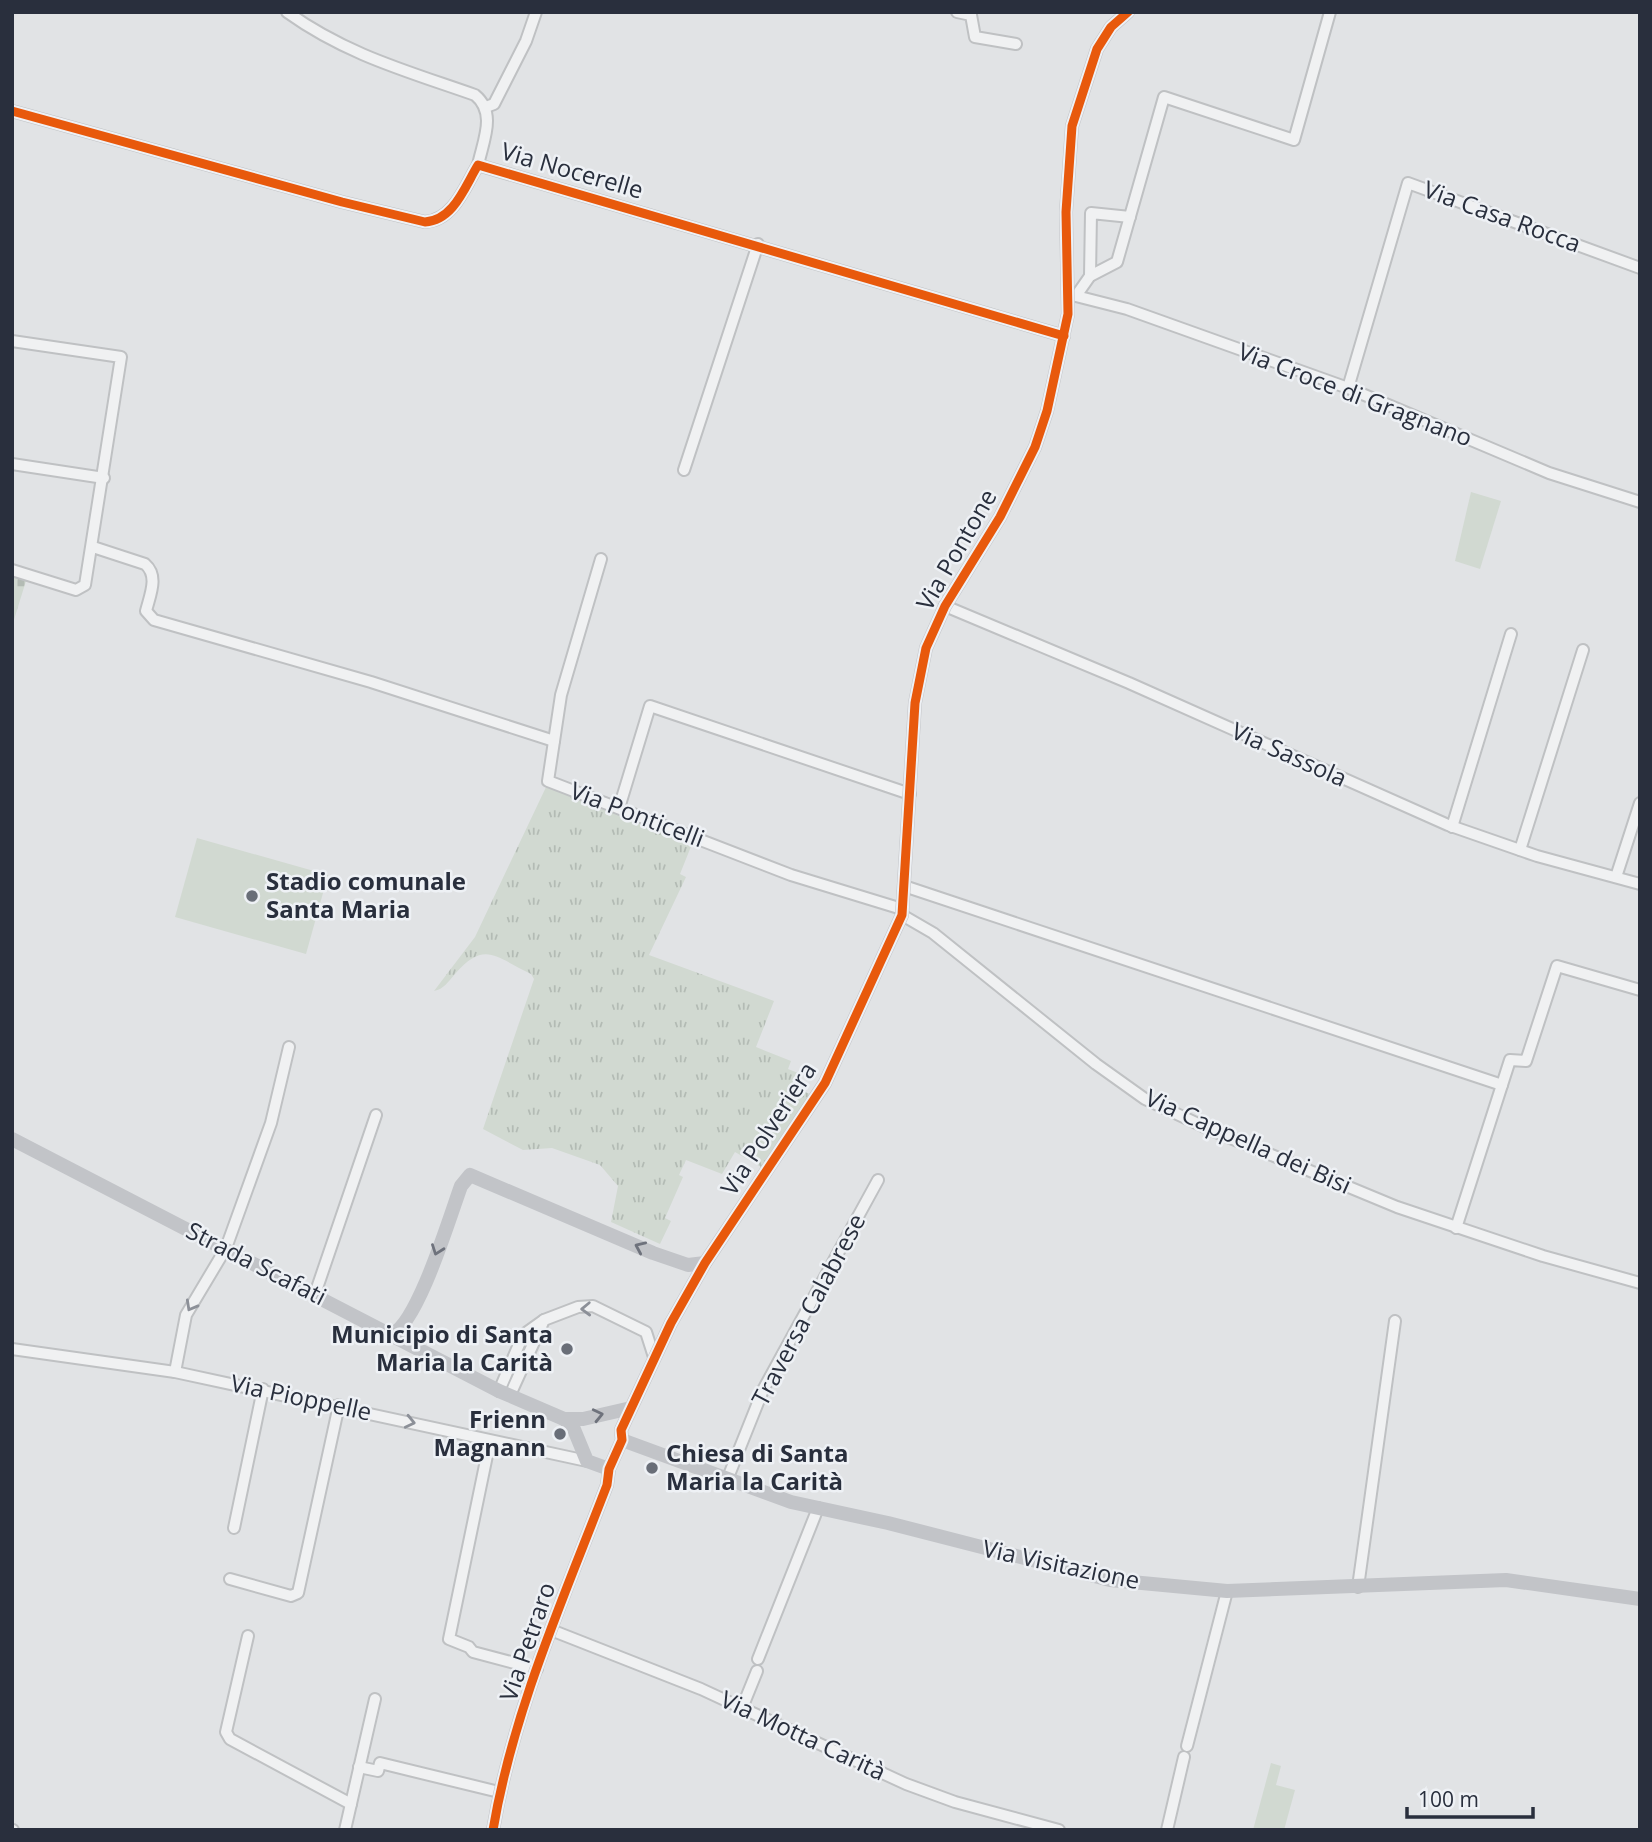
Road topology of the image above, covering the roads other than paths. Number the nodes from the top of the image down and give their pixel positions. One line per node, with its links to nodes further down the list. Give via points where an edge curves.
1 (287, 12): 7 (street, Via Nocerelle, via 340,46 475,95)
2 (536, 12): 7 (street, via 494,104)
3 (957, 12): 6 (street, via 971,15 975,37)
4 (1128, 12): 14 (street, Via Pontone, via 1097,49 1072,126 1066,212)
5 (1330, 12): 10 (street, via 1294,140 1164,97)
6 (1016, 44)
7 (486, 107): 9 (street, Via Nocerelle)
8 (12, 111): 9 (street, Via Nocerelle, via 425,222 435,221 451,209)
9 (478, 165): 11 (street, Via Nocerelle)
10 (1130, 217): 13 (street, via 1117,262); 13 (street, via 1091,213)
11 (758, 244): 15 (street, Via Nocerelle); 19 (street)
12 (1640, 268): 17 (street, Via Casa Rocca, via 1408,183)
13 (1090, 276): 14 (street)
14 (1072, 295): 15 (street, Via Pontone); 17 (street, Via Croce di Gragnano, via 1127,309)
15 (1064, 336): 25 (street, Via Pontone, via 1035,447 1000,517)
16 (12, 341): 20 (street, via 121,357)
17 (1349, 388): 21 (street, Via Croce di Gragnano, via 1549,473)
18 (12, 464): 20 (street)
19 (684, 470)
20 (104, 478): 22 (street)
21 (1640, 502)
22 (93, 547): 24 (street, via 87,582 79,589); 28 (street, via 151,569 146,611 155,620 371,681)
23 (601, 559): 28 (street, Via Ponticelli, via 561,695)
24 (12, 570)
25 (945, 606): 29 (street, Via Pontone, via 926,648 915,703); 32 (street, Via Sassola)
26 (1511, 634): 32 (street)
27 (1583, 650): 33 (street)
28 (554, 741): 31 (street, Via Ponticelli, via 548,781)
29 (910, 794): 31 (street, via 650,706); 36 (street, Via Pontone)
30 (1640, 803): 34 (street)
31 (619, 808): 37 (street, Via Ponticelli, via 791,875)
32 (1452, 827): 33 (street, Via Sassola)
33 (1520, 850): 34 (street, Via Sassola)
34 (1616, 877): 35 (street, Via Sassola)
35 (1640, 884)
36 (904, 886): 37 (street, Via Pontone); 40 (street)
37 (902, 912): 44 (street, Via Cappella dei Bisi, via 1144,1099); 46 (street, Via Polveriera, via 819,1094)
38 (1640, 990): 40 (street, via 1557,966 1525,1061 1510,1060)
39 (289, 1047): 45 (street, via 271,1123)
40 (1502, 1085): 44 (street)
41 (376, 1115): 50 (street)
42 (12, 1139): 45 (street, Strada Scafati)
43 (878, 1180): 65 (street, Traversa Calabrese, via 763,1390)
44 (1456, 1228): 49 (street, Via Cappella dei Bisi)
45 (226, 1248): 50 (street, Strada Scafati); 55 (street, one-way to 55, via 186,1315)
46 (705, 1263): 47 (street); 48 (street, Via Polveriera)
47 (688, 1265): 48 (street); 52 (street, one-way to 52, via 470,1175 461,1186 403,1327)
48 (695, 1280): 54 (street, Via Polveriera)
49 (1640, 1283)
50 (315, 1294): 52 (street, Strada Scafati)
51 (1395, 1321): 69 (street)
52 (392, 1334): 57 (street, Strada Scafati)
53 (12, 1349): 55 (street, Via Pioppelle)
54 (654, 1357): 57 (street, one-way to 57, via 646,1332 593,1306 578,1307 544,1320 523,1335); 59 (street)
55 (175, 1372): 56 (street, Via Pioppelle)
56 (263, 1389): 58 (street, Via Pioppelle); 67 (street)
57 (505, 1393): 60 (street)
58 (339, 1405): 62 (street, Via Pioppelle, one-way to 62); 68 (street, via 298,1593)
59 (631, 1408): 60 (street, one-way to 59); 61 (street, Via Petraro, via 621,1430)
60 (564, 1419): 63 (street, via 577,1434)
61 (622, 1440): 64 (street, Via Petraro); 65 (street, Via Visitazione)
62 (490, 1441): 63 (street, Via Pioppelle); 75 (street, via 449,1639 473,1652)
63 (587, 1461): 64 (street)
64 (609, 1469): 72 (street, Via Petraro, via 607,1485)
65 (727, 1480): 66 (street, Via Visitazione)
66 (818, 1508): 70 (street, Via Visitazione, via 1110,1580); 74 (street)
67 (234, 1528)
68 (230, 1579)
69 (1358, 1587): 70 (street, Via Visitazione); 71 (street, Via Visitazione, via 1506,1580)
70 (1227, 1591): 79 (street)
71 (1640, 1599)
72 (551, 1630): 75 (street, Via Petraro); 78 (street, Via Motta Carità)
73 (248, 1636): 83 (street, via 226,1731 230,1739)
74 (758, 1659)
75 (537, 1669): 82 (street, Via Petraro)
76 (757, 1671): 78 (street)
77 (375, 1699): 81 (street)
78 (742, 1708): 86 (street, Via Motta Carità, via 906,1784)
79 (1188, 1746)
80 (1184, 1758): 87 (street)
81 (359, 1767): 82 (street, via 378,1771 380,1763); 83 (street)
82 (499, 1792): 85 (street, Via Petraro)
83 (351, 1804): 84 (street)
84 (345, 1830)
85 (493, 1830)
86 (1059, 1830)
87 (1167, 1830)

